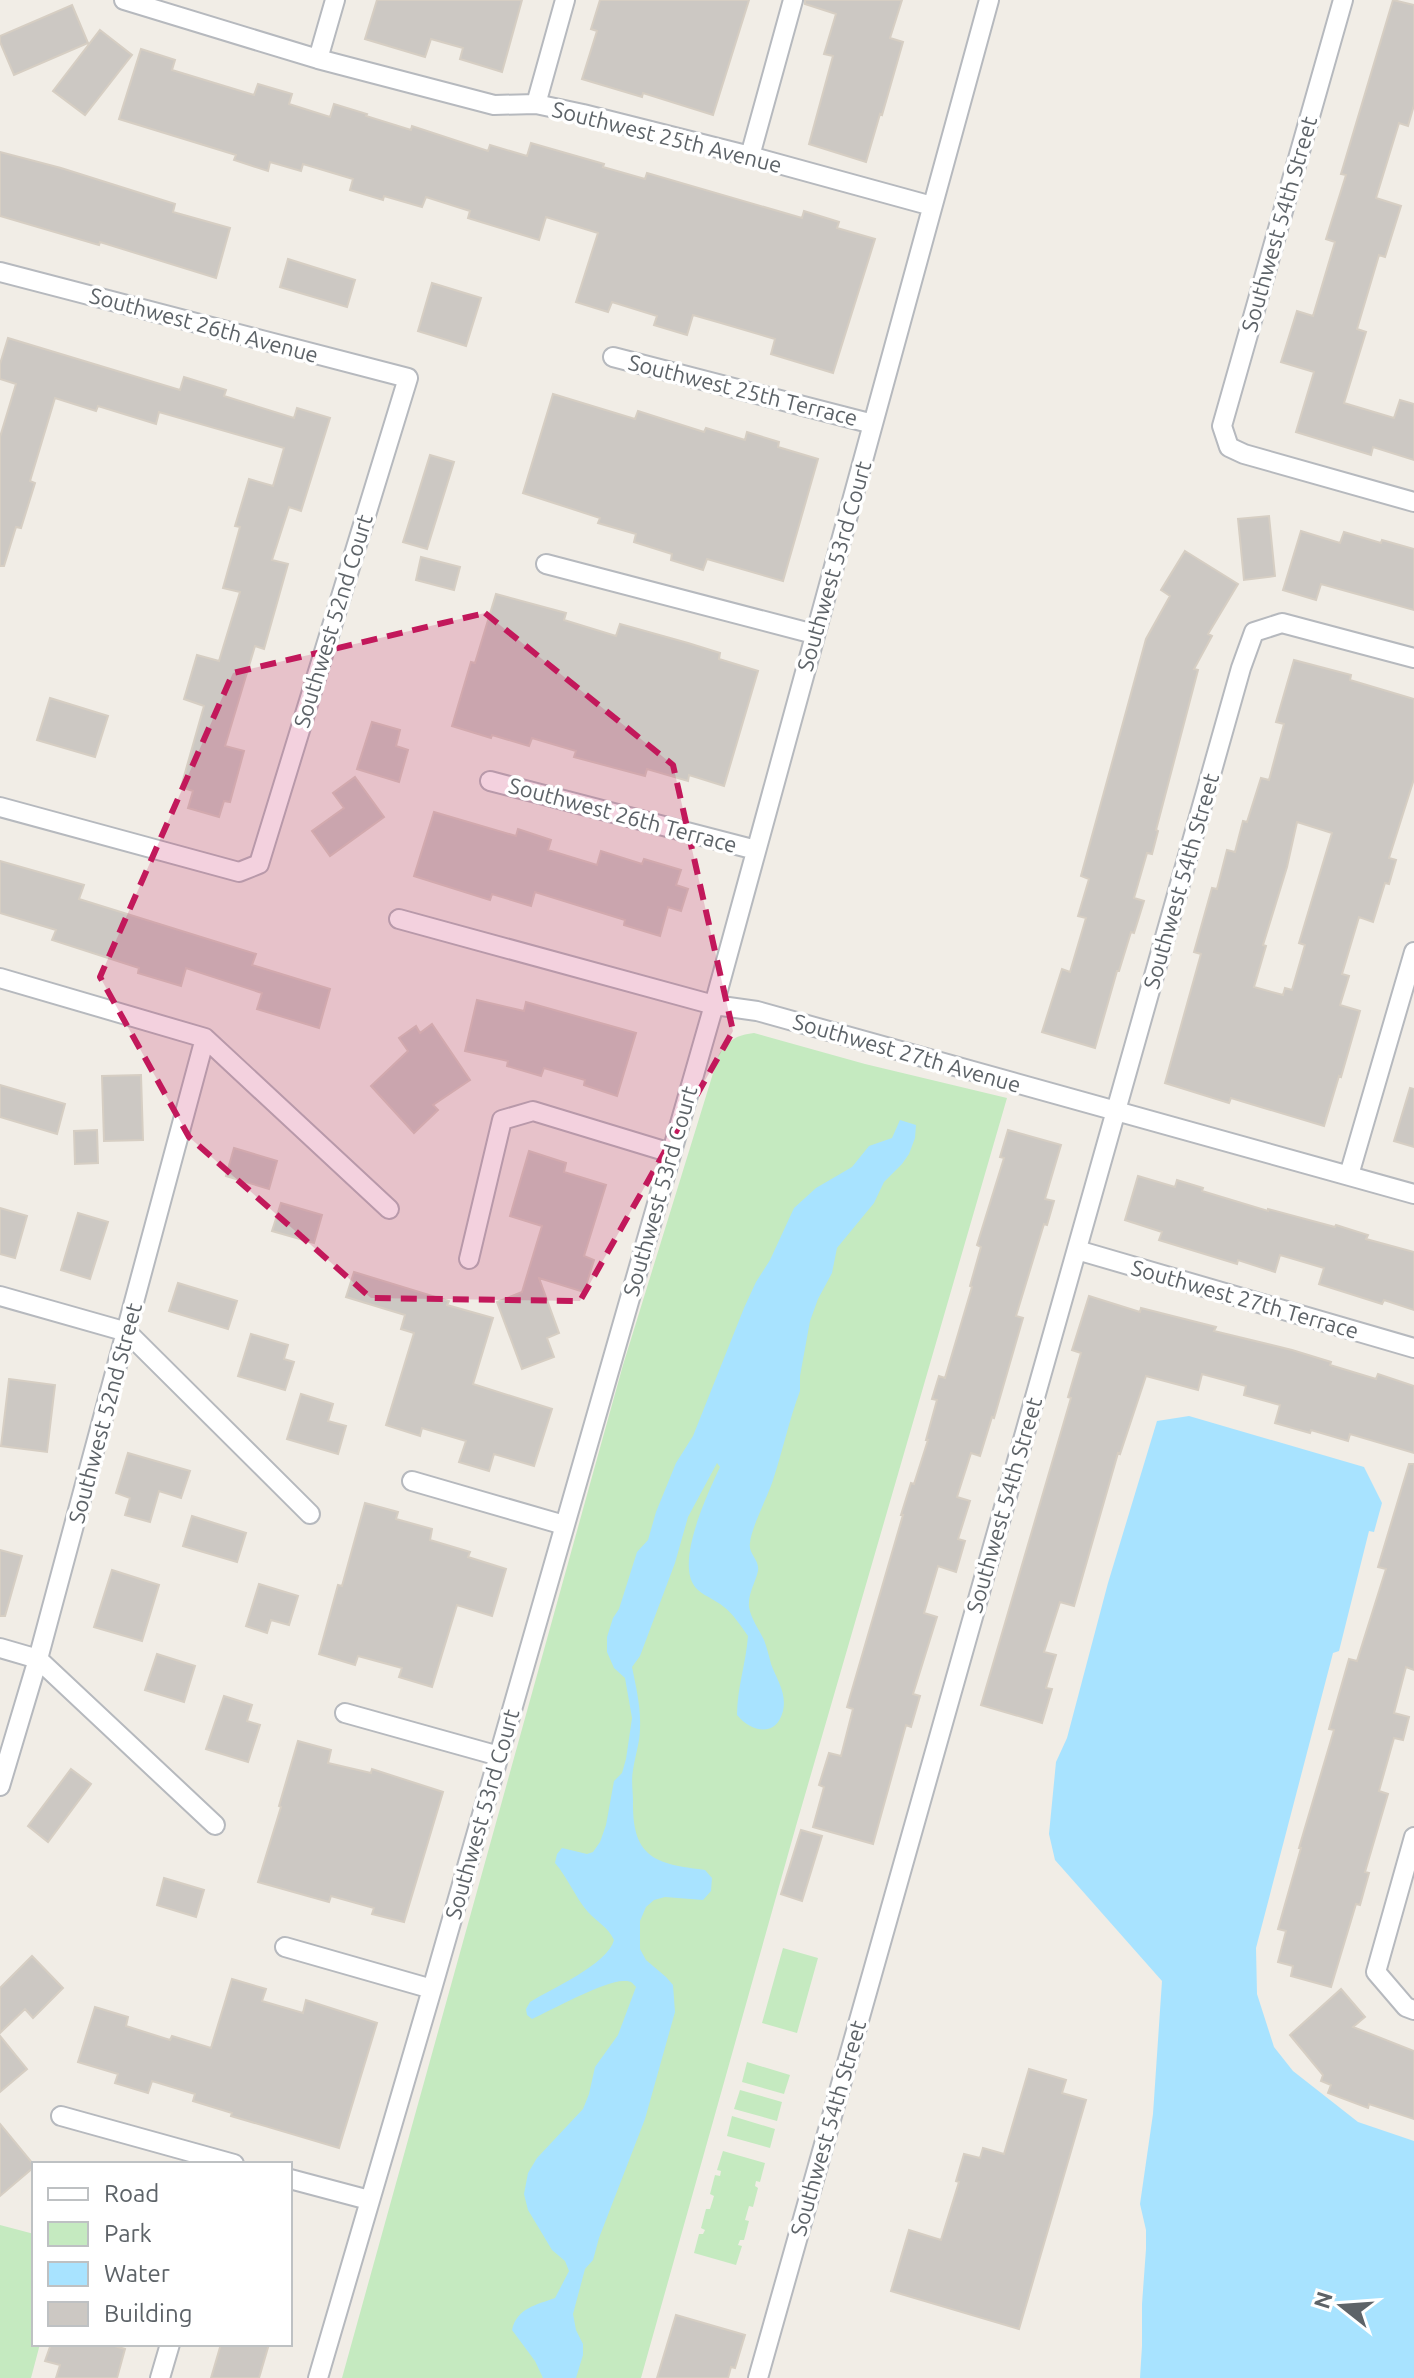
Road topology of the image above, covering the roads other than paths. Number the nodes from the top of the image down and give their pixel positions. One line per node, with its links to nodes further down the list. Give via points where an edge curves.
1 (124, 0): 7 (street, Southwest 25th Avenue)
2 (335, 0): 7 (street)
3 (565, 0): 8 (street)
4 (793, 0): 9 (street)
5 (989, 0): 10 (street, Southwest 53rd Court)
6 (1343, 0): 15 (street, Southwest 54th Street, via 1222,426 1229,447 1244,454)
7 (318, 59): 8 (street, Southwest 25th Avenue, via 494,105)
8 (536, 104): 9 (street, Southwest 25th Avenue)
9 (750, 156): 10 (street, Southwest 25th Avenue)
10 (932, 206): 14 (street, Southwest 53rd Court)
11 (0, 272): 13 (street, Southwest 26th Avenue)
12 (613, 357): 14 (street, Southwest 25th Terrace)
13 (408, 378): 20 (street, Southwest 52nd Court, via 259,864 239,872)
14 (873, 424): 17 (street, Southwest 53rd Court)
15 (1414, 502)
16 (546, 564): 17 (street)
17 (814, 634): 21 (street, Southwest 53rd Court)
18 (1414, 658): 27 (street, Southwest 54th Street, via 1282,623 1254,632)
19 (490, 781): 21 (street, Southwest 26th Terrace)
20 (0, 807)
21 (756, 850): 25 (street, Southwest 53rd Court)
22 (399, 919): 25 (street, Southwest 27th Avenue)
23 (1414, 952): 29 (street)
24 (0, 978): 26 (street)
25 (714, 1005): 27 (street, Southwest 27th Avenue, via 757,1011); 28 (street, Southwest 53rd Court)
26 (205, 1038): 31 (street); 35 (street, Southwest 52nd Street)
27 (1116, 1111): 29 (street, Southwest 27th Avenue); 32 (street, Southwest 54th Street)
28 (671, 1153): 33 (street, via 533,1111 502,1120); 39 (street, Southwest 53rd Court)
29 (1349, 1175): 30 (street, Southwest 27th Avenue)
30 (1414, 1194)
31 (389, 1209)
32 (1077, 1250): 36 (street, Southwest 27th Terrace); 57 (street, Southwest 54th Street)
33 (469, 1259)
34 (0, 1296): 35 (street)
35 (127, 1332): 38 (street); 41 (street, Southwest 52nd Street)
36 (1414, 1348)
37 (412, 1481): 39 (street)
38 (310, 1514)
39 (564, 1525): 43 (street, Southwest 53rd Court)
40 (0, 1648): 41 (street)
41 (38, 1659): 44 (street, Southwest 52nd Street); 45 (street)
42 (345, 1713): 43 (street)
43 (499, 1756): 48 (street, Southwest 53rd Court)
44 (0, 1786)
45 (215, 1825)
46 (1414, 1837): 49 (street, via 1376,1972)
47 (285, 1947): 48 (street)
48 (432, 1989): 53 (street, Southwest 53rd Court)
49 (1414, 2010)
50 (61, 2116): 51 (street)
51 (222, 2162)
52 (292, 2180): 53 (street)
53 (369, 2200): 56 (street, Southwest 53rd Court)
54 (169, 2346): 55 (street)
55 (160, 2378)
56 (318, 2378)
57 (758, 2378)

